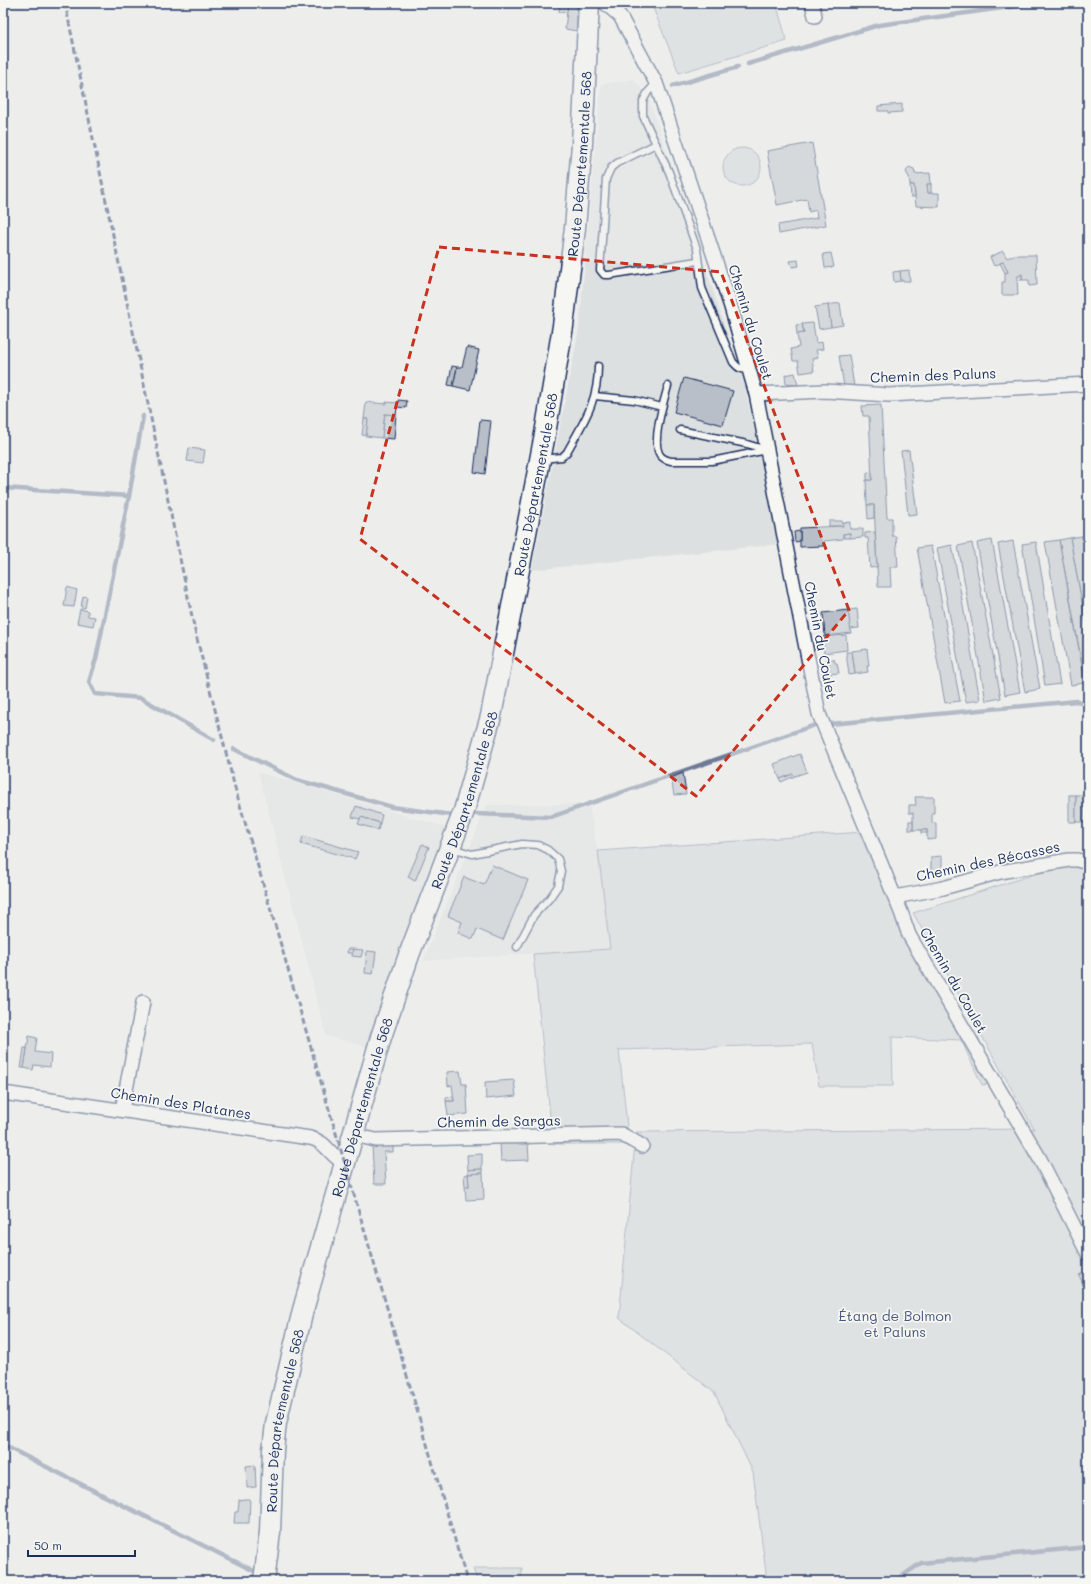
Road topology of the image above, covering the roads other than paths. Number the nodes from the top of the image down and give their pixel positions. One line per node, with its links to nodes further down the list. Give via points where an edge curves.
1 (589, 3): 17 (main road, Route Départementale 568, via 582,144 574,228 563,326)
2 (605, 3): 5 (street, Chemin du Coulet, via 620,16)
3 (812, 3): 4 (street)
4 (815, 16)
5 (656, 83): 6 (lane, via 648,92 642,108); 9 (street, Chemin du Coulet, via 731,307)
6 (656, 144): 7 (lane, via 697,249); 7 (lane, via 617,163 611,168 606,179 600,270 609,276)
7 (697, 261): 9 (lane, via 702,288 733,362 737,368)
8 (598, 366): 13 (lane)
9 (749, 370): 12 (street, Chemin du Coulet)
10 (1088, 384): 12 (street, Chemin des Paluns, via 889,395 825,391)
11 (668, 386): 14 (lane)
12 (756, 394): 16 (street, Chemin du Coulet)
13 (595, 396): 14 (lane, via 634,400); 17 (lane, via 567,452 562,457)
14 (662, 407): 16 (lane, via 658,445 659,454 664,459 712,461)
15 (680, 430): 16 (lane)
16 (767, 450): 20 (street, Chemin du Coulet, via 819,714)
17 (541, 459): 18 (main road, Route Départementale 568, via 491,716)
18 (451, 848): 21 (lane, via 472,854 522,844 538,845 558,859 561,871 558,886 534,914); 25 (main road, Route Départementale 568, via 393,1002)
19 (1088, 863): 20 (street, Chemin des Bécasses, via 1069,860 1000,872 943,888)
20 (895, 897): 28 (street, Chemin du Coulet, via 909,935 1040,1159)
21 (517, 947)
22 (143, 1002): 24 (street)
23 (3, 1093): 24 (street, Chemin des Platanes)
24 (122, 1110): 27 (street, Chemin des Platanes, via 316,1140)
25 (354, 1135): 26 (street, Chemin de Sargas, via 376,1140 621,1134); 27 (main road, Route Départementale 568)
26 (642, 1146)
27 (345, 1163): 29 (main road, Route Départementale 568, via 303,1310 276,1423 270,1532)
28 (1088, 1254)
29 (264, 1581)

